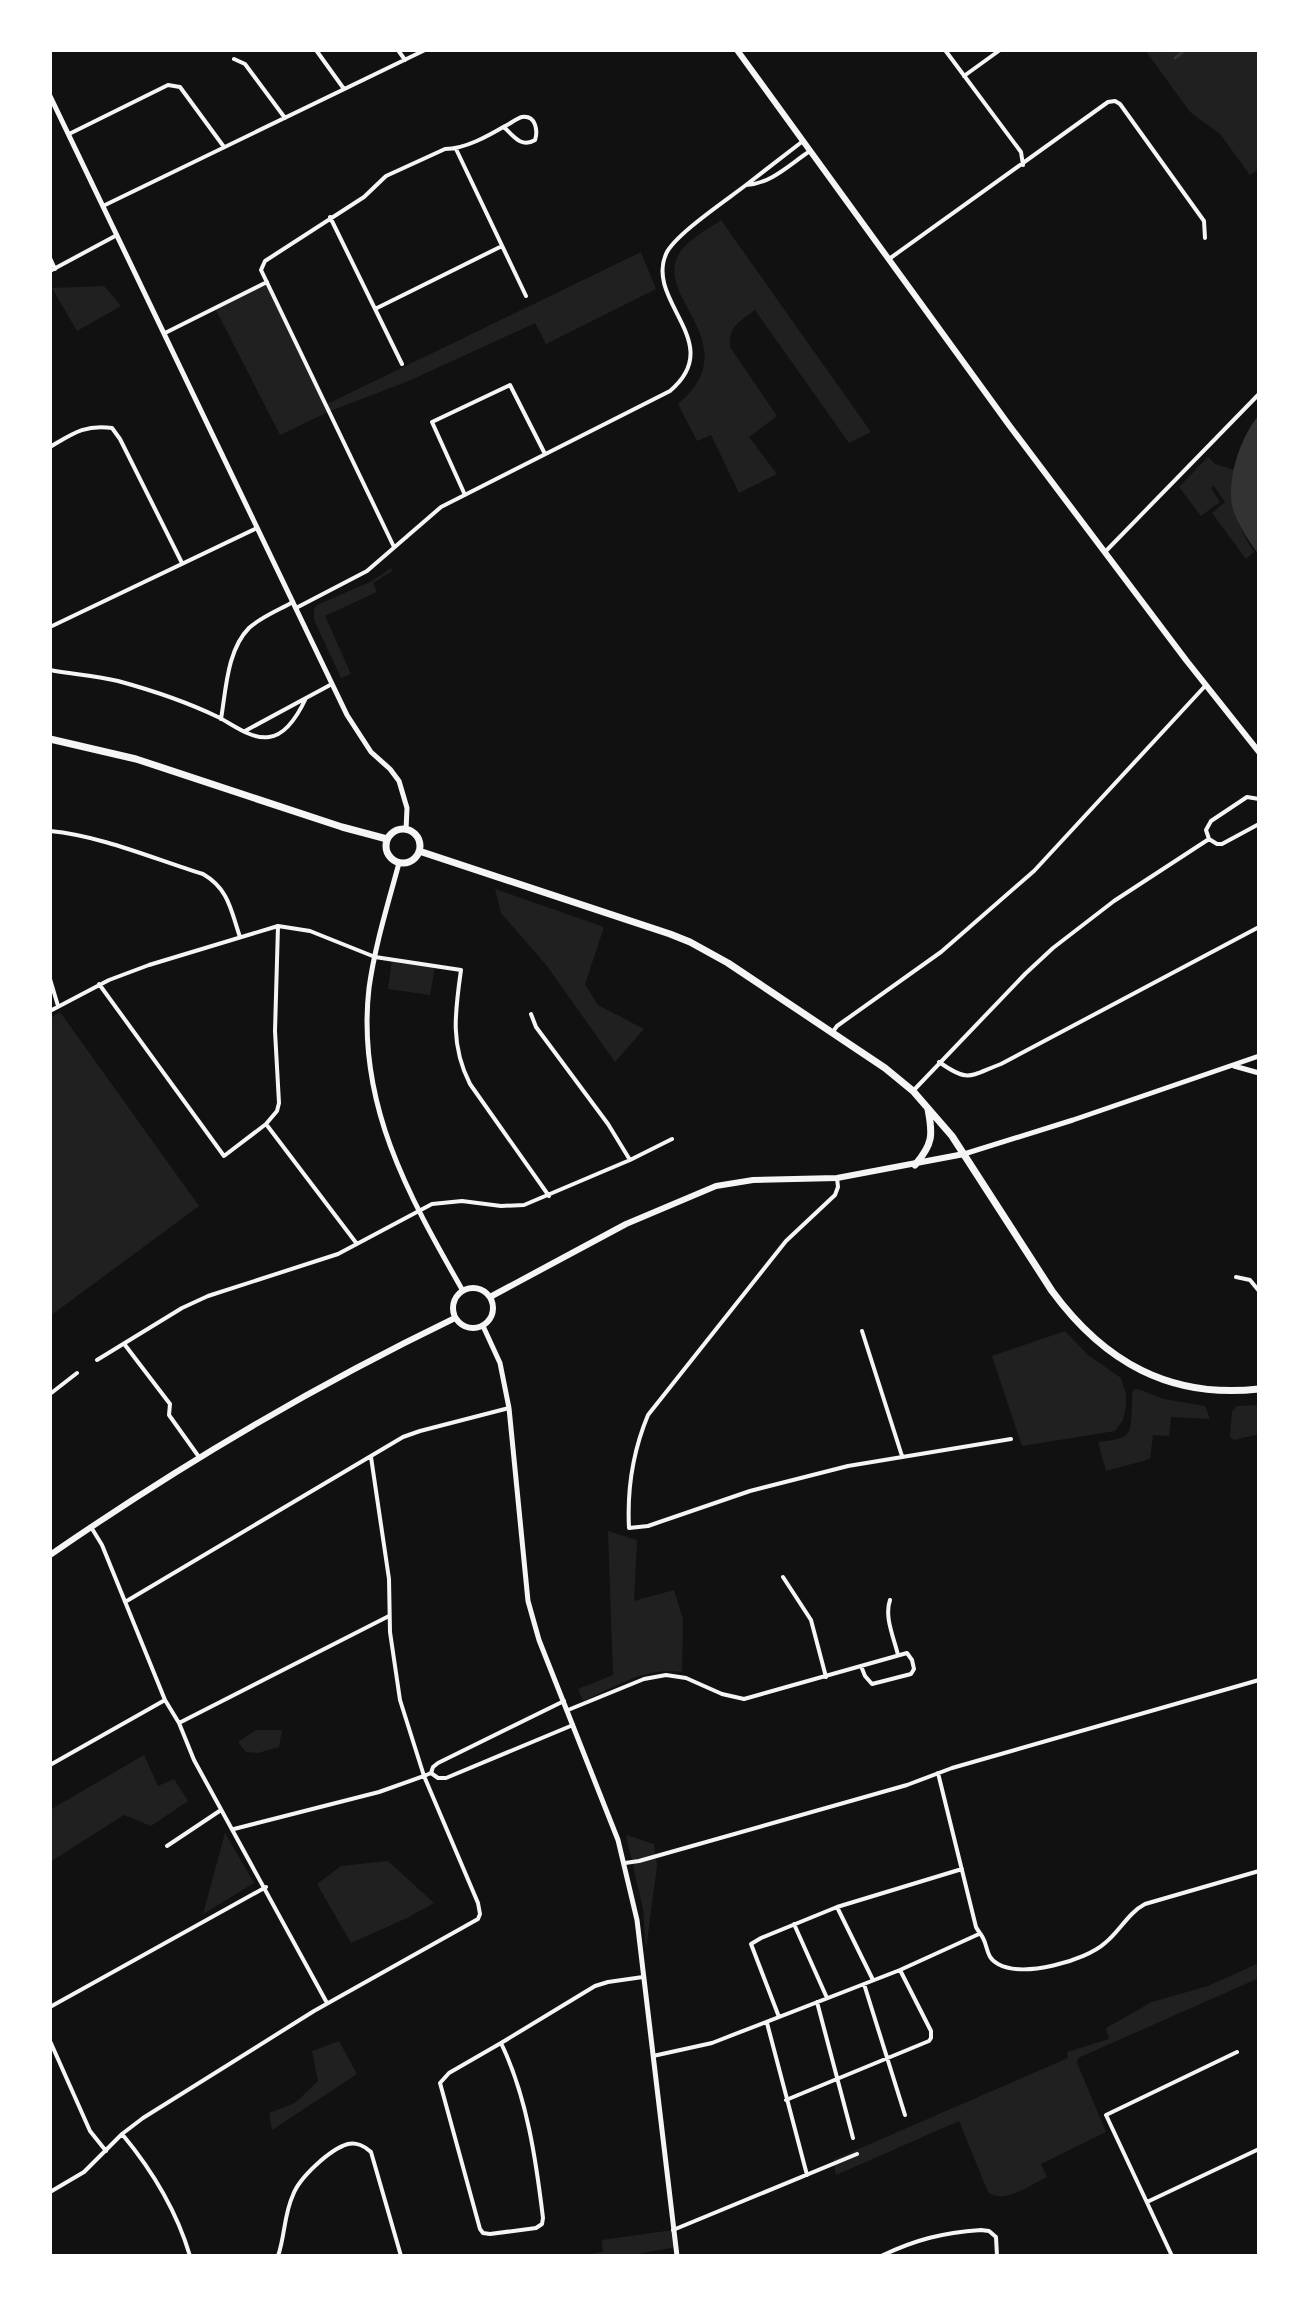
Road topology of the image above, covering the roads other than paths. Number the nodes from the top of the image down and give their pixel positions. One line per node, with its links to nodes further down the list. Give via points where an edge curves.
1 (316, 50): 10 (street)
2 (398, 50): 8 (street)
3 (425, 50): 8 (street)
4 (737, 50): 15 (main road)
5 (945, 50): 9 (street)
6 (1000, 50): 9 (street)
7 (234, 59): 12 (street, via 245,64)
8 (405, 60): 10 (street)
9 (964, 76): 19 (street, via 1021,152)
10 (344, 89): 12 (street)
11 (50, 96): 14 (street)
12 (285, 118): 16 (street)
13 (504, 127): 13 (street, via 522,143 535,140 535,122 529,118); 17 (street)
14 (69, 134): 16 (street, via 174,85); 21 (street)
15 (803, 141): 18 (main road); 20 (street)
16 (224, 147): 21 (street)
17 (456, 149): 22 (street, via 386,176); 25 (street)
18 (811, 151): 20 (street, via 767,180); 27 (main road)
19 (1023, 165): 24 (street, via 1115,101 1204,221); 27 (street)
20 (746, 185): 36 (street, via 666,251 663,276 691,353 682,381)
21 (103, 206): 23 (street)
22 (330, 217): 29 (street, via 265,261 261,270); 31 (street)
23 (117, 235): 28 (street); 32 (street)
24 (1205, 238)
25 (502, 246): 30 (street); 31 (street)
26 (50, 258): 28 (street)
27 (889, 259): 40 (main road)
28 (52, 270)
29 (267, 282): 32 (street); 39 (street)
30 (526, 296)
31 (375, 309): 33 (street)
32 (165, 333): 38 (street)
33 (402, 364)
34 (1259, 394): 40 (street)
35 (50, 447): 41 (street, via 95,426 112,428)
36 (545, 454): 37 (street); 37 (street, via 510,385 432,422)
37 (465, 495): 39 (street, via 431,514)
38 (257, 527): 41 (street); 42 (street)
39 (394, 548): 42 (street, via 367,571)
40 (1105, 552): 46 (main road)
41 (182, 563): 43 (street)
42 (294, 605): 45 (street); 48 (street, via 246,631 232,660)
43 (50, 627)
44 (50, 670): 48 (street, via 117,681)
45 (332, 684): 47 (street); 54 (street, via 371,752 399,781 407,808)
46 (1206, 685): 51 (main road); 69 (street, via 1034,871 941,952)
47 (306, 698): 49 (street); 49 (street, via 282,732 263,738)
48 (221, 719): 49 (street)
49 (245, 731)
50 (50, 739): 56 (main road, via 136,759)
51 (1259, 752)
52 (1259, 799): 57 (street, via 1247,797 1211,821)
53 (1259, 824): 57 (street, via 1222,844)
54 (406, 830): 56 (main road); 58 (main road, via 416,836)
55 (50, 831): 62 (street, via 203,874 226,893)
56 (387, 839): 59 (main road, via 388,854)
57 (1209, 839): 71 (street, via 1053,948)
58 (419, 851): 59 (main road, via 412,861); 69 (main road, via 690,942)
59 (399, 863): 63 (street)
60 (278, 926): 62 (street); 63 (street, via 310,931); 76 (street, via 279,1103)
61 (1259, 927): 71 (street, via 1001,1064 971,1075 957,1074)
62 (240, 937): 65 (street)
63 (375, 957): 82 (street, via 461,970 455,1038 462,1069); 83 (street, via 367,1034 377,1111)
64 (50, 979): 66 (street)
65 (99, 984): 66 (street); 76 (street, via 224,1156)
66 (58, 1006): 67 (street)
67 (50, 1011)
68 (531, 1014): 79 (street)
69 (832, 1033): 74 (main road)
70 (1259, 1056): 72 (street)
71 (939, 1062): 74 (street)
72 (1233, 1066): 73 (street); 78 (street)
73 (1259, 1073)
74 (913, 1091): 75 (main road)
75 (928, 1107): 78 (main road); 80 (main road, via 931,1140)
76 (266, 1124): 84 (street)
77 (672, 1139): 79 (street)
78 (964, 1154): 80 (main road); 95 (main road, via 1065,1310 1090,1336 1176,1385)
79 (630, 1160): 82 (street)
80 (915, 1165): 81 (main road)
81 (837, 1178): 88 (main road, via 753,1180 706,1190 605,1235); 99 (street, via 835,1195 786,1241 648,1415 630,1479 629,1528 787,1481)
82 (549, 1196): 83 (street, via 524,1205 445,1202)
83 (419, 1210): 84 (street); 86 (street)
84 (357, 1244): 92 (street, via 208,1296)
85 (1236, 1277): 87 (street, via 1250,1280)
86 (463, 1291): 88 (main road, via 478,1289); 89 (main road, via 453,1305)
87 (1259, 1291)
88 (490, 1297): 90 (main road, via 492,1315)
89 (455, 1318): 90 (main road, via 467,1328); 100 (main road)
90 (483, 1326): 97 (street, via 500,1363)
91 (862, 1331): 99 (street)
92 (124, 1344): 93 (street); 100 (street, via 170,1404 169,1415)
93 (97, 1360)
94 (77, 1373): 96 (street)
95 (1259, 1389)
96 (50, 1394)
97 (509, 1408): 101 (street, via 403,1437); 113 (street, via 528,1601)
98 (1011, 1439): 99 (street)
99 (902, 1456)
100 (199, 1457): 102 (main road)
101 (371, 1457): 106 (street); 107 (street, via 389,1579)
102 (91, 1527): 103 (main road); 106 (street)
103 (50, 1555)
104 (783, 1577): 110 (street, via 811,1620)
105 (890, 1600): 108 (street)
106 (124, 1602): 112 (street)
107 (389, 1616): 115 (street); 120 (street, via 400,1700)
108 (898, 1655): 109 (street); 109 (street, via 907,1653 912,1660 911,1674 872,1684)
109 (861, 1666): 110 (street)
110 (826, 1677): 114 (street, via 744,1699 666,1675)
111 (1259, 1680): 119 (street)
112 (165, 1700): 115 (street); 117 (street)
113 (564, 1701): 114 (street); 118 (street, via 438,1763)
114 (568, 1710): 116 (street)
115 (179, 1723): 121 (street)
116 (574, 1725): 118 (street, via 446,1778); 124 (street)
117 (50, 1765)
118 (431, 1773): 120 (street)
119 (938, 1773): 124 (street); 125 (street)
120 (424, 1776): 122 (street); 137 (street, via 478,1903 478,1919)
121 (221, 1810): 122 (street); 123 (street)
122 (234, 1829): 127 (street)
123 (167, 1846)
124 (625, 1863): 132 (street)
125 (962, 1869): 128 (street); 130 (street)
126 (1259, 1871): 130 (street, via 1145,1904 1097,1949 1077,1959 1020,1969 997,1964)
127 (266, 1887): 137 (street); 138 (street)
128 (837, 1907): 129 (street); 133 (street)
129 (794, 1924): 135 (street); 139 (street, via 751,1944)
130 (979, 1934): 131 (street)
131 (900, 1970): 133 (street); 145 (street, via 931,2038)
132 (643, 1977): 142 (street, via 595,1986); 144 (street)
133 (873, 1980): 134 (street)
134 (864, 1984): 135 (street); 145 (street)
135 (827, 1998): 136 (street)
136 (817, 2002): 139 (street); 146 (street)
137 (327, 2003): 149 (street)
138 (50, 2007)
139 (779, 2017): 140 (street)
140 (767, 2023): 144 (street, via 712,2043); 147 (street)
141 (50, 2041): 152 (street, via 90,2131)
142 (501, 2043): 142 (street, via 531,2140 543,2218 536,2228 490,2234 480,2229 440,2083)
143 (1237, 2052): 156 (street, via 1106,2115)
144 (652, 2056): 157 (street)
145 (888, 2059): 146 (street); 148 (street)
146 (838, 2079): 147 (street); 150 (street)
147 (786, 2100): 154 (street)
148 (905, 2115)
149 (122, 2134): 152 (street); 158 (street, via 172,2208)
150 (853, 2138)
151 (1259, 2149): 156 (street)
152 (106, 2151): 155 (street)
153 (857, 2154): 154 (street)
154 (807, 2175): 157 (street)
155 (50, 2192)
156 (1147, 2202): 164 (street)
157 (673, 2230): 161 (street)
158 (190, 2256)
159 (278, 2256): 160 (street, via 294,2191 311,2170 349,2144 371,2152)
160 (401, 2256)
161 (677, 2256)
162 (881, 2256): 163 (street, via 931,2236 981,2230 994,2234)
163 (997, 2256)
164 (1172, 2256)

